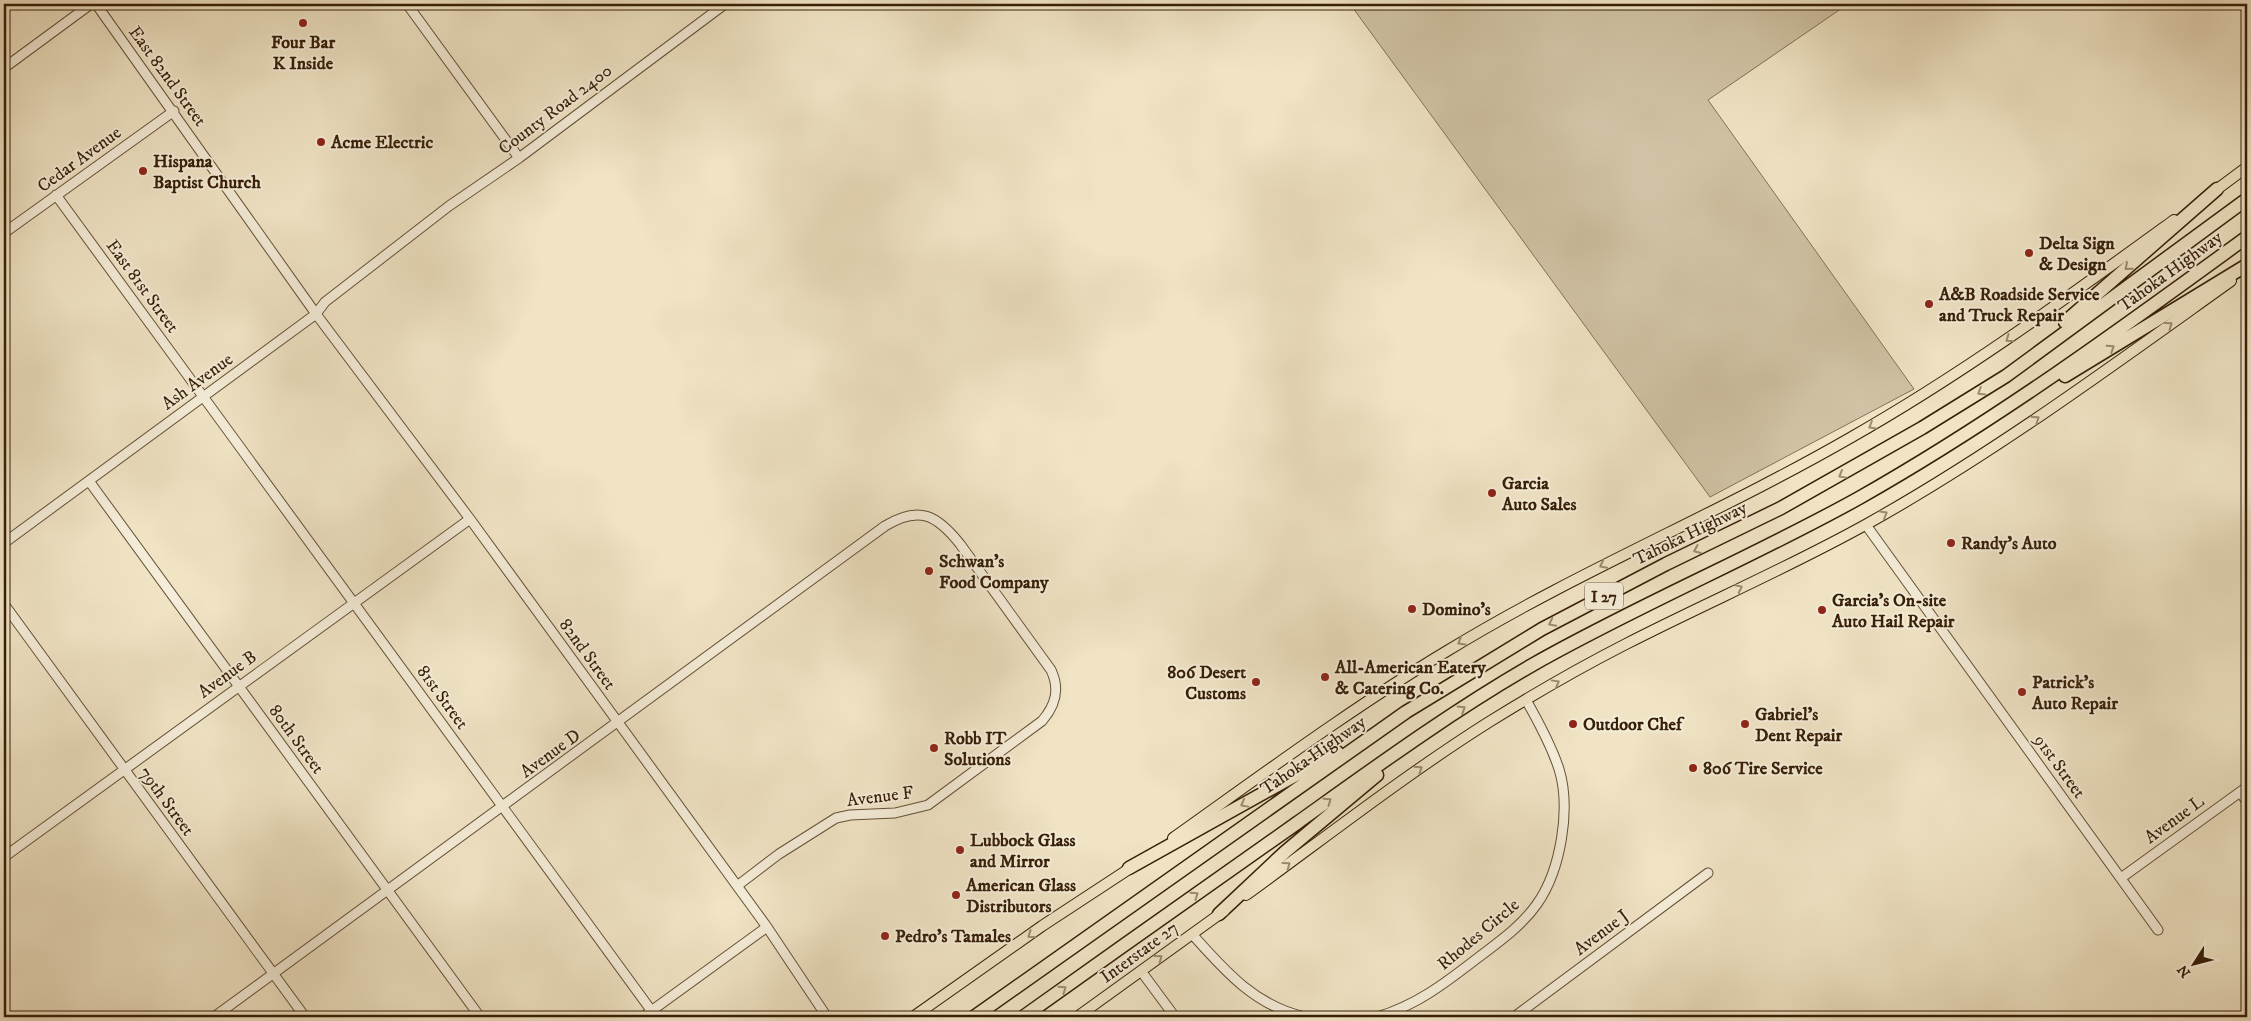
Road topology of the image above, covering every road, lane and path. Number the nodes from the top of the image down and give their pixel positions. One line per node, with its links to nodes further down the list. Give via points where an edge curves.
1 (91, 4): 5 (street)
2 (96, 4): 6 (street, East 82nd Street)
3 (407, 4): 7 (street)
4 (725, 4): 7 (street, County Road 2400)
5 (4, 68)
6 (174, 111): 10 (street, Cedar Avenue); 17 (street, East 82nd Street)
7 (519, 158): 14 (street, County Road 2400)
8 (2247, 167): 9 (main road, Tahoka Highway)
9 (2217, 189): 18 (highway, one-way to 18); 38 (main road, Tahoka Highway, one-way to 38, via 1933,389 1811,460 1600,567 1453,647 1387,688)
10 (56, 195): 12 (street, Cedar Avenue); 19 (street, East 81st Street)
11 (2247, 199): 18 (highway, Tahoka Highway / I 27)
12 (4, 233)
13 (2247, 237): 20 (highway, Tahoka Highway / I 27)
14 (404, 241): 17 (street, Ash Avenue, via 325,302)
15 (2247, 265): 20 (highway, one-way to 15, via 2085,365)
16 (2247, 269): 23 (main road, one-way to 16, via 2025,427)
17 (316, 314): 19 (street, Ash Avenue); 22 (street, 82nd Street)
18 (1997, 382): 30 (highway, Tahoka Highway / I 27, one-way to 30, via 1870,460 1542,628)
19 (204, 396): 21 (street, Ash Avenue); 25 (street, 81st Street)
20 (1993, 416): 32 (highway, Tahoka Highway / I 27, one-way to 20, via 1533,665 1812,524)
21 (89, 481): 24 (street, Ash Avenue); 27 (street, 80th Street)
22 (470, 519): 25 (street, Avenue B); 31 (street, 82nd Street)
23 (1866, 524): 28 (main road, one-way to 23, via 1626,644); 40 (street, 91st Street)
24 (4, 543)
25 (354, 602): 27 (street, Avenue B); 36 (street, 81st Street)
26 (4, 604): 33 (street, 79th Street)
27 (238, 686): 33 (street, Avenue B); 42 (street, 80th Street)
28 (1526, 700): 43 (main road, one-way to 28, via 1381,795); 61 (street, Rhodes Circle, via 1559,770 1563,790 1561,842 1548,884 1529,914 1504,938 1424,997)
29 (1047, 716): 31 (street, Avenue D, via 1056,696 1054,677 948,529 927,516 914,514 885,526); 41 (street, Avenue F, via 928,805 895,814 850,814 836,818 779,854)
30 (1394, 720): 38 (highway, one-way to 38); 56 (highway, Tahoka Highway / I 27)
31 (618, 722): 36 (street, Avenue D); 41 (street, 82nd Street)
32 (1413, 741): 43 (highway, via 1390,765 1285,852); 57 (highway, Tahoka Highway / I 27, one-way to 32)
33 (124, 769): 37 (street, Avenue B); 48 (street, 79th Street)
34 (2244, 790): 35 (street); 40 (street, Avenue L)
35 (2247, 802)
36 (503, 807): 42 (street, Avenue D); 49 (street, 81st Street)
37 (4, 857)
38 (1129, 868): 55 (main road, one-way to 55)
39 (1708, 874): 62 (street, Avenue J)
40 (2121, 878): 45 (street, 91st Street)
41 (737, 886): 44 (street, 82nd Street)
42 (388, 891): 48 (street, Avenue D); 52 (street, 80th Street)
43 (1220, 914): 46 (main road, Interstate 27)
44 (767, 927): 49 (street); 54 (street, 82nd Street)
45 (2158, 930)
46 (1192, 934): 47 (main road, Interstate 27, one-way to 46); 60 (street, via 1226,971 1256,997 1286,1012)
47 (1141, 971): 58 (main road, Interstate 27); 59 (street)
48 (273, 973): 50 (street, Avenue D); 51 (street, 79th Street)
49 (654, 1014): 53 (street)
50 (214, 1017)
51 (305, 1017)
52 (480, 1017)
53 (643, 1017)
54 (827, 1017)
55 (913, 1017)
56 (974, 1017)
57 (1023, 1017)
58 (1077, 1017)
59 (1175, 1017)
60 (1305, 1017)
61 (1377, 1017)
62 (1514, 1017)

